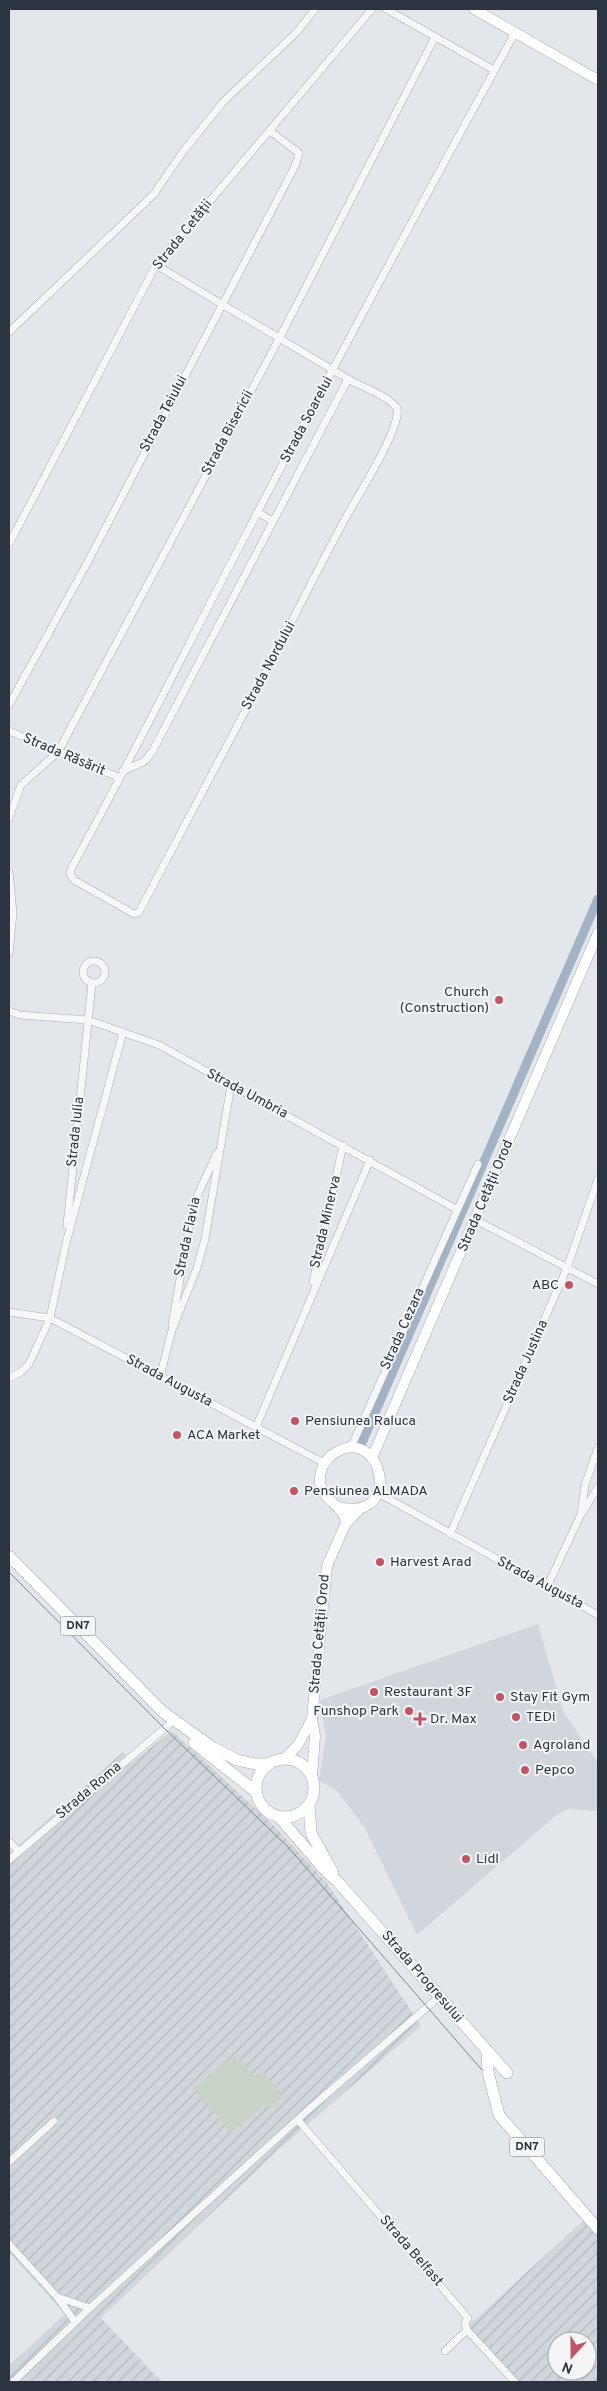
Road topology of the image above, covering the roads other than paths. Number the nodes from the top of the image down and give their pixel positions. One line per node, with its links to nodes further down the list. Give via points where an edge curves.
1 (315, 9): 12 (street, via 297,32 223,102 153,195)
2 (372, 9): 9 (street, Strada Cetății)
3 (386, 9): 6 (street)
4 (474, 9): 5 (street)
5 (515, 32): 7 (street, Strada Soarelui); 8 (street)
6 (435, 37): 7 (street); 13 (street, Strada Bisericii)
7 (494, 70): 14 (street, Strada Soarelui)
8 (598, 80)
9 (270, 131): 10 (street, Strada Cetății); 11 (street, Strada Teiului, via 299,157)
10 (156, 265): 11 (street, Strada Nordului); 18 (street, Strada Cetății)
11 (222, 305): 13 (street, Strada Nordului); 19 (street, Strada Teiului)
12 (9, 332)
13 (280, 337): 14 (street, Strada Nordului); 21 (street, Strada Bisericii)
14 (334, 370): 15 (street, Strada Nordului); 16 (street, Strada Soarelui)
15 (348, 379): 17 (street, Strada Soarelui); 24 (street, Strada Nordului, via 394,404 398,411 394,429 139,912 134,914 74,880)
16 (257, 512): 17 (street); 22 (street, Strada Soarelui)
17 (273, 521): 22 (street, Strada Soarelui, via 152,752 146,761)
18 (9, 544)
19 (9, 705)
20 (9, 731): 21 (street, Strada Răsărit)
21 (58, 752): 22 (street, Strada Răsărit); 23 (street, Strada Bisericii, via 21,785)
22 (121, 775): 24 (street, Strada Soarelui)
23 (9, 818)
24 (71, 869)
25 (9, 872): 27 (street, via 13,913)
26 (598, 933): 40 (street, Strada Cetății Orod)
27 (9, 953)
28 (92, 983): 30 (street, Strada Iulia)
29 (9, 1011): 30 (street, Strada Umbria, via 20,1015)
30 (88, 1020): 31 (street, Strada Umbria); 41 (street, Strada Iulia)
31 (123, 1032): 32 (street, Strada Umbria, via 159,1045); 41 (street, Strada Iulia)
32 (231, 1085): 33 (street, Strada Umbria); 34 (street, Strada Flavia)
33 (343, 1146): 35 (street, Strada Umbria); 44 (street, Strada Minerva)
34 (220, 1149): 47 (street, Strada Flavia, via 205,1239); 47 (street, Strada Flavia, via 193,1205)
35 (370, 1160): 39 (street); 44 (street, Strada Minerva)
36 (478, 1164): 39 (street, Strada Cezara)
37 (598, 1179): 38 (street, Strada Justina)
38 (596, 1188): 42 (street, Strada Justina)
39 (456, 1209): 52 (street, Strada Cezara)
40 (476, 1220): 42 (street); 53 (street, Strada Cetății Orod)
41 (66, 1243): 46 (street, Strada Iulia)
42 (567, 1268): 43 (street); 61 (street, Strada Justina)
43 (598, 1284)
44 (309, 1300): 50 (street, Strada Minerva)
45 (9, 1312): 46 (street, Strada Augusta)
46 (50, 1318): 48 (street, Strada Augusta); 49 (street, Strada Iulia, via 29,1364)
47 (172, 1330): 48 (street, Strada Flavia)
48 (160, 1377): 50 (street, Strada Augusta)
49 (9, 1378)
50 (256, 1427): 54 (street, Strada Augusta)
51 (598, 1448): 59 (street, via 585,1485)
52 (348, 1449): 53 (street, via 357,1449); 54 (street, via 334,1453)
53 (372, 1458): 56 (street, via 381,1474)
54 (324, 1463): 57 (street, via 320,1473 323,1493)
55 (598, 1487): 59 (street)
56 (378, 1493): 58 (street, Strada Cetății Orod); 61 (street, Strada Augusta)
57 (339, 1507): 58 (street, via 349,1510); 60 (street)
58 (361, 1508): 60 (street, Strada Cetății Orod)
59 (581, 1514): 63 (street)
60 (346, 1523): 66 (street, Strada Cetății Orod, via 325,1573)
61 (450, 1534): 63 (street, Strada Augusta)
62 (9, 1556): 65 (main road, DN7)
63 (547, 1587): 64 (street, Strada Augusta)
64 (598, 1615)
65 (163, 1712): 67 (main road, DN7); 69 (main road, DN7, via 212,1747 237,1760)
66 (312, 1719): 68 (street, Strada Cetății Orod, via 298,1745); 70 (street, Strada Cetății Orod, via 315,1736)
67 (171, 1723): 71 (main road, DN7); 75 (street, Strada Roma)
68 (285, 1758): 69 (main road, DN7); 70 (main road, via 302,1763)
69 (268, 1764): 71 (main road, via 259,1773)
70 (312, 1776): 72 (main road, DN7, via 314,1791)
71 (256, 1792): 73 (main road, DN7, via 264,1808)
72 (309, 1805): 73 (main road, via 296,1815); 77 (main road, Strada Progresului / DN7, via 311,1833)
73 (279, 1816): 77 (main road, Strada Progresului / DN7)
74 (9, 1841): 75 (street)
75 (18, 1851): 76 (street, Strada Roma)
76 (9, 1860)
77 (337, 1881): 78 (main road, Strada Progresului / DN7)
78 (439, 1997): 79 (main road, Strada Progresului / DN7); 81 (street)
79 (487, 2050): 80 (main road, Strada Progresului / DN7); 84 (main road, DN7, via 488,2072 499,2115)
80 (507, 2074)
81 (298, 2120): 87 (street); 89 (street, Strada Belfast, via 468,2318 465,2322)
82 (54, 2122): 83 (street)
83 (9, 2162)
84 (598, 2229)
85 (9, 2244): 86 (street)
86 (57, 2297): 87 (street); 88 (street)
87 (90, 2308): 88 (street)
88 (75, 2322): 91 (street)
89 (468, 2330): 90 (street); 92 (street, Strada Belfast)
90 (445, 2352)
91 (13, 2382)
92 (515, 2382)

